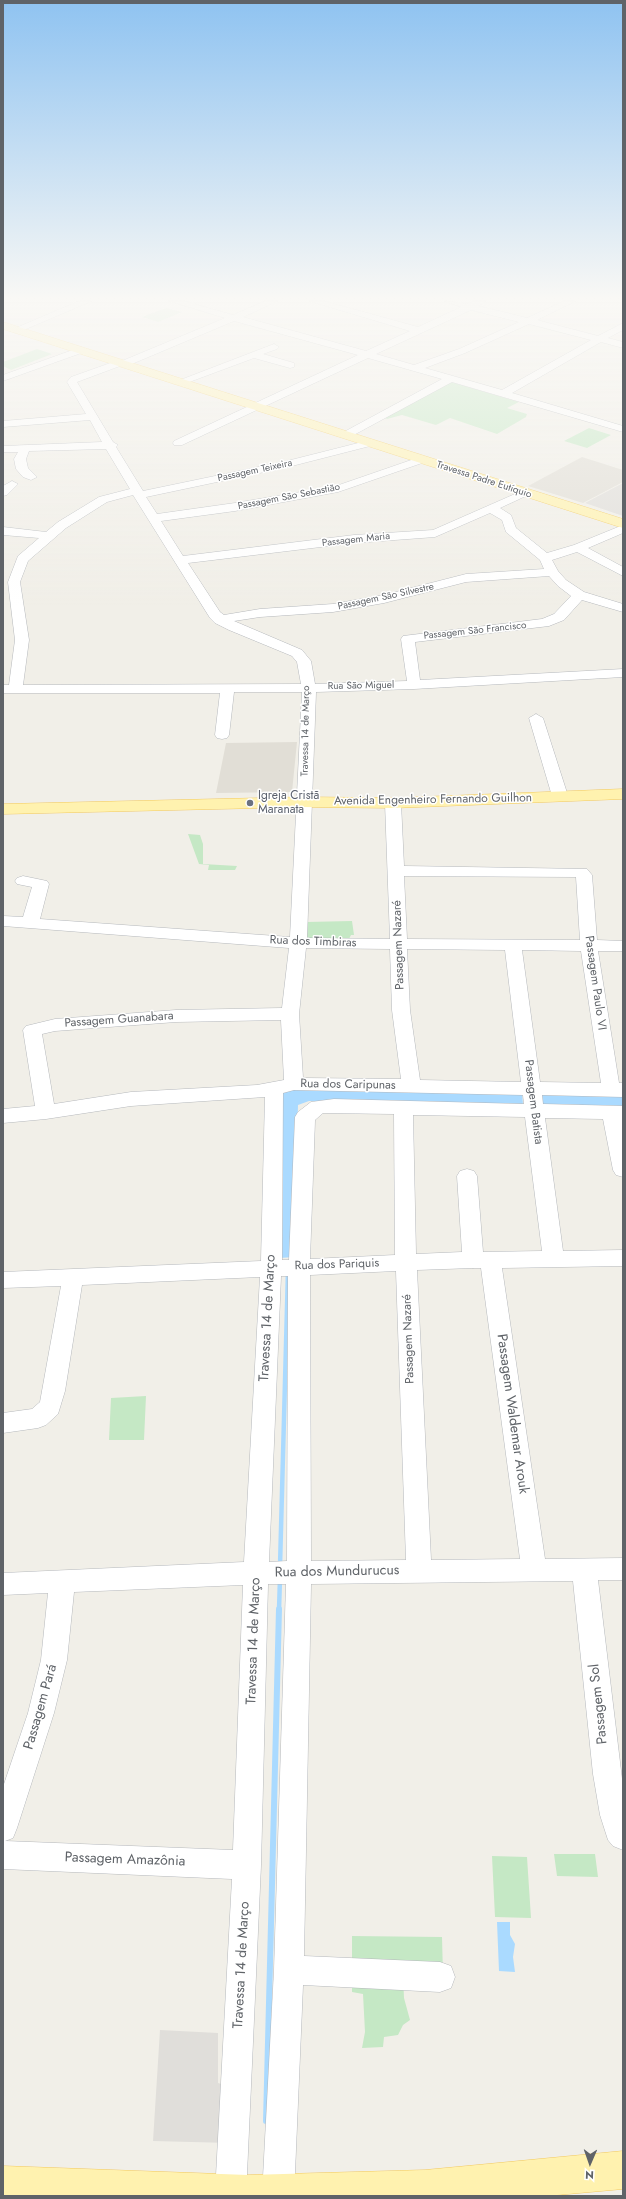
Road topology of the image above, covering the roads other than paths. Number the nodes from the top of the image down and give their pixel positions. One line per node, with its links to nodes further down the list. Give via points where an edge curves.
1 (85, 404): 7 (street, Travessa 14 de Março)
2 (247, 404): 6 (main road, Travessa Padre Eutíquio)
3 (264, 404): 6 (street)
4 (404, 404): 10 (street)
5 (539, 404): 9 (street)
6 (257, 407): 10 (main road, Travessa Padre Eutíquio); 11 (street)
7 (92, 417): 8 (street); 13 (street, Travessa 14 de Março)
8 (3, 424)
9 (623, 429)
10 (346, 435): 12 (main road, Travessa Padre Eutíquio)
11 (178, 443)
12 (370, 443): 16 (main road, Travessa Padre Eutíquio); 20 (street, Passagem Teixeira, via 288,464)
13 (112, 445): 14 (street); 20 (street, Travessa 14 de Março)
14 (25, 448): 15 (street); 17 (street, via 20,459 22,469)
15 (3, 449)
16 (421, 460): 21 (main road, Travessa Padre Eutíquio); 23 (street, Passagem São Sebastião, via 338,489)
17 (30, 477)
18 (12, 484): 19 (street)
19 (3, 493)
20 (138, 493): 23 (street, Travessa 14 de Março); 27 (street, Passagem Teixeira, via 103,499)
21 (524, 493): 22 (street, Passagem Maria); 24 (main road, Travessa Padre Eutíquio)
22 (491, 508): 29 (street, via 507,518 513,532); 30 (street, Passagem Maria, via 435,533 354,539)
23 (154, 518): 30 (street, Travessa 14 de Março)
24 (623, 524)
25 (623, 529): 28 (street)
26 (3, 531): 27 (street)
27 (50, 536): 33 (street, Passagem Teixeira, via 20,563)
28 (578, 548): 29 (street); 32 (street)
29 (545, 558): 31 (street)
30 (180, 560): 36 (street, Travessa 14 de Março, via 210,609)
31 (552, 572): 34 (street); 36 (street, Passagem São Silvestre, via 466,578 384,599 333,608 260,613)
32 (623, 572)
33 (10, 594): 41 (street, Passagem Teixeira, via 22,640)
34 (578, 596): 35 (street); 38 (street, Passagem São Francisco, via 567,611 544,624 408,639)
35 (623, 608)
36 (220, 620): 39 (street, Travessa 14 de Março, via 297,653 304,661)
37 (623, 673): 38 (street, Rua São Miguel)
38 (414, 685): 39 (street, Rua São Miguel)
39 (309, 687): 40 (street, Rua São Miguel); 46 (street, Travessa 14 de Março)
40 (227, 688): 41 (street, Rua São Miguel); 43 (street)
41 (9, 689)
42 (536, 718): 45 (street)
43 (222, 736)
44 (623, 794): 45 (main road, Avenida Engenheiro Fernando Guilhon)
45 (560, 796): 47 (main road, Avenida Engenheiro Fernando Guilhon)
46 (304, 802): 47 (main road, Avenida Engenheiro Fernando Guilhon); 48 (main road, Avenida Engenheiro Fernando Guilhon); 53 (street, Travessa 14 de Março)
47 (393, 802): 49 (street, Passagem Nazaré)
48 (3, 810)
49 (397, 871): 54 (street, Passagem Nazaré); 56 (street, Passagem Paulo VI, via 578,870 584,875)
50 (23, 881): 52 (street, via 41,884)
51 (3, 921): 52 (street, Rua dos Timbiras)
52 (30, 923): 53 (street, Rua dos Timbiras)
53 (298, 943): 54 (street, Rua dos Timbiras); 58 (street, Travessa 14 de Março)
54 (398, 944): 55 (street, Rua dos Timbiras); 60 (street, Passagem Nazaré, via 401,1010)
55 (513, 945): 56 (street, Rua dos Timbiras); 62 (street, Passagem Batista)
56 (589, 946): 57 (street, Rua dos Timbiras); 63 (street, Passagem Paulo VI)
57 (623, 946)
58 (290, 1014): 59 (street, Travessa 14 de Março); 66 (street, Passagem Guanabara, via 176,1016 55,1025 32,1030)
59 (294, 1084): 60 (street, Rua dos Caripunas); 61 (street, Rua dos Caripunas)
60 (411, 1086): 62 (street, Rua dos Caripunas)
61 (274, 1089): 66 (street, Rua dos Caripunas, via 247,1093 130,1099); 76 (street, Travessa 14 de Março)
62 (531, 1089): 63 (street, Rua dos Caripunas); 65 (street, Passagem Batista)
63 (617, 1090)
64 (403, 1107): 65 (street, Rua dos Caripunas); 74 (street, Passagem Nazaré); 75 (street, Rua dos Caripunas, via 324,1106 316,1108 305,1117)
65 (534, 1111): 67 (street, Rua dos Caripunas); 71 (street, Passagem Batista)
66 (46, 1112): 68 (street, Rua dos Caripunas)
67 (617, 1113): 69 (street)
68 (3, 1116)
69 (623, 1170)
70 (467, 1176): 73 (street, Passagem Waldemar Arouk)
71 (553, 1258): 72 (street, Rua dos Pariquis); 73 (street, Rua dos Pariquis)
72 (623, 1258)
73 (481, 1260): 74 (street, Rua dos Pariquis); 80 (street, Passagem Waldemar Arouk)
74 (406, 1262): 75 (street, Rua dos Pariquis); 83 (street, Passagem Nazaré)
75 (299, 1266): 76 (street, Rua dos Pariquis); 85 (street)
76 (271, 1267): 77 (street, Rua dos Pariquis); 84 (street, Travessa 14 de Março)
77 (73, 1277): 78 (street, Rua dos Pariquis); 79 (street, via 50,1407 38,1418)
78 (3, 1280)
79 (3, 1423)
80 (534, 1569): 82 (street, Rua dos Mundurucus); 83 (street, Rua dos Mundurucus)
81 (623, 1569): 82 (street, Rua dos Mundurucus)
82 (584, 1570): 89 (street, Passagem Sol, via 607,1774 614,1815 618,1830)
83 (419, 1571): 85 (street, Rua dos Mundurucus)
84 (256, 1573): 85 (street, Rua dos Mundurucus); 86 (street, Rua dos Mundurucus); 91 (street, Travessa 14 de Março)
85 (300, 1573): 92 (street)
86 (62, 1582): 87 (street, Rua dos Mundurucus); 88 (street, Passagem Pará, via 54,1660 41,1713)
87 (3, 1584)
88 (3, 1828)
89 (623, 1836)
90 (3, 1855): 91 (street, Passagem Amazônia)
91 (247, 1865): 96 (street, Travessa 14 de Março)
92 (289, 1970): 93 (street); 96 (street)
93 (440, 1977)
94 (623, 2170): 96 (main road, via 425,2189)
95 (3, 2185): 96 (main road)
96 (257, 2195)

